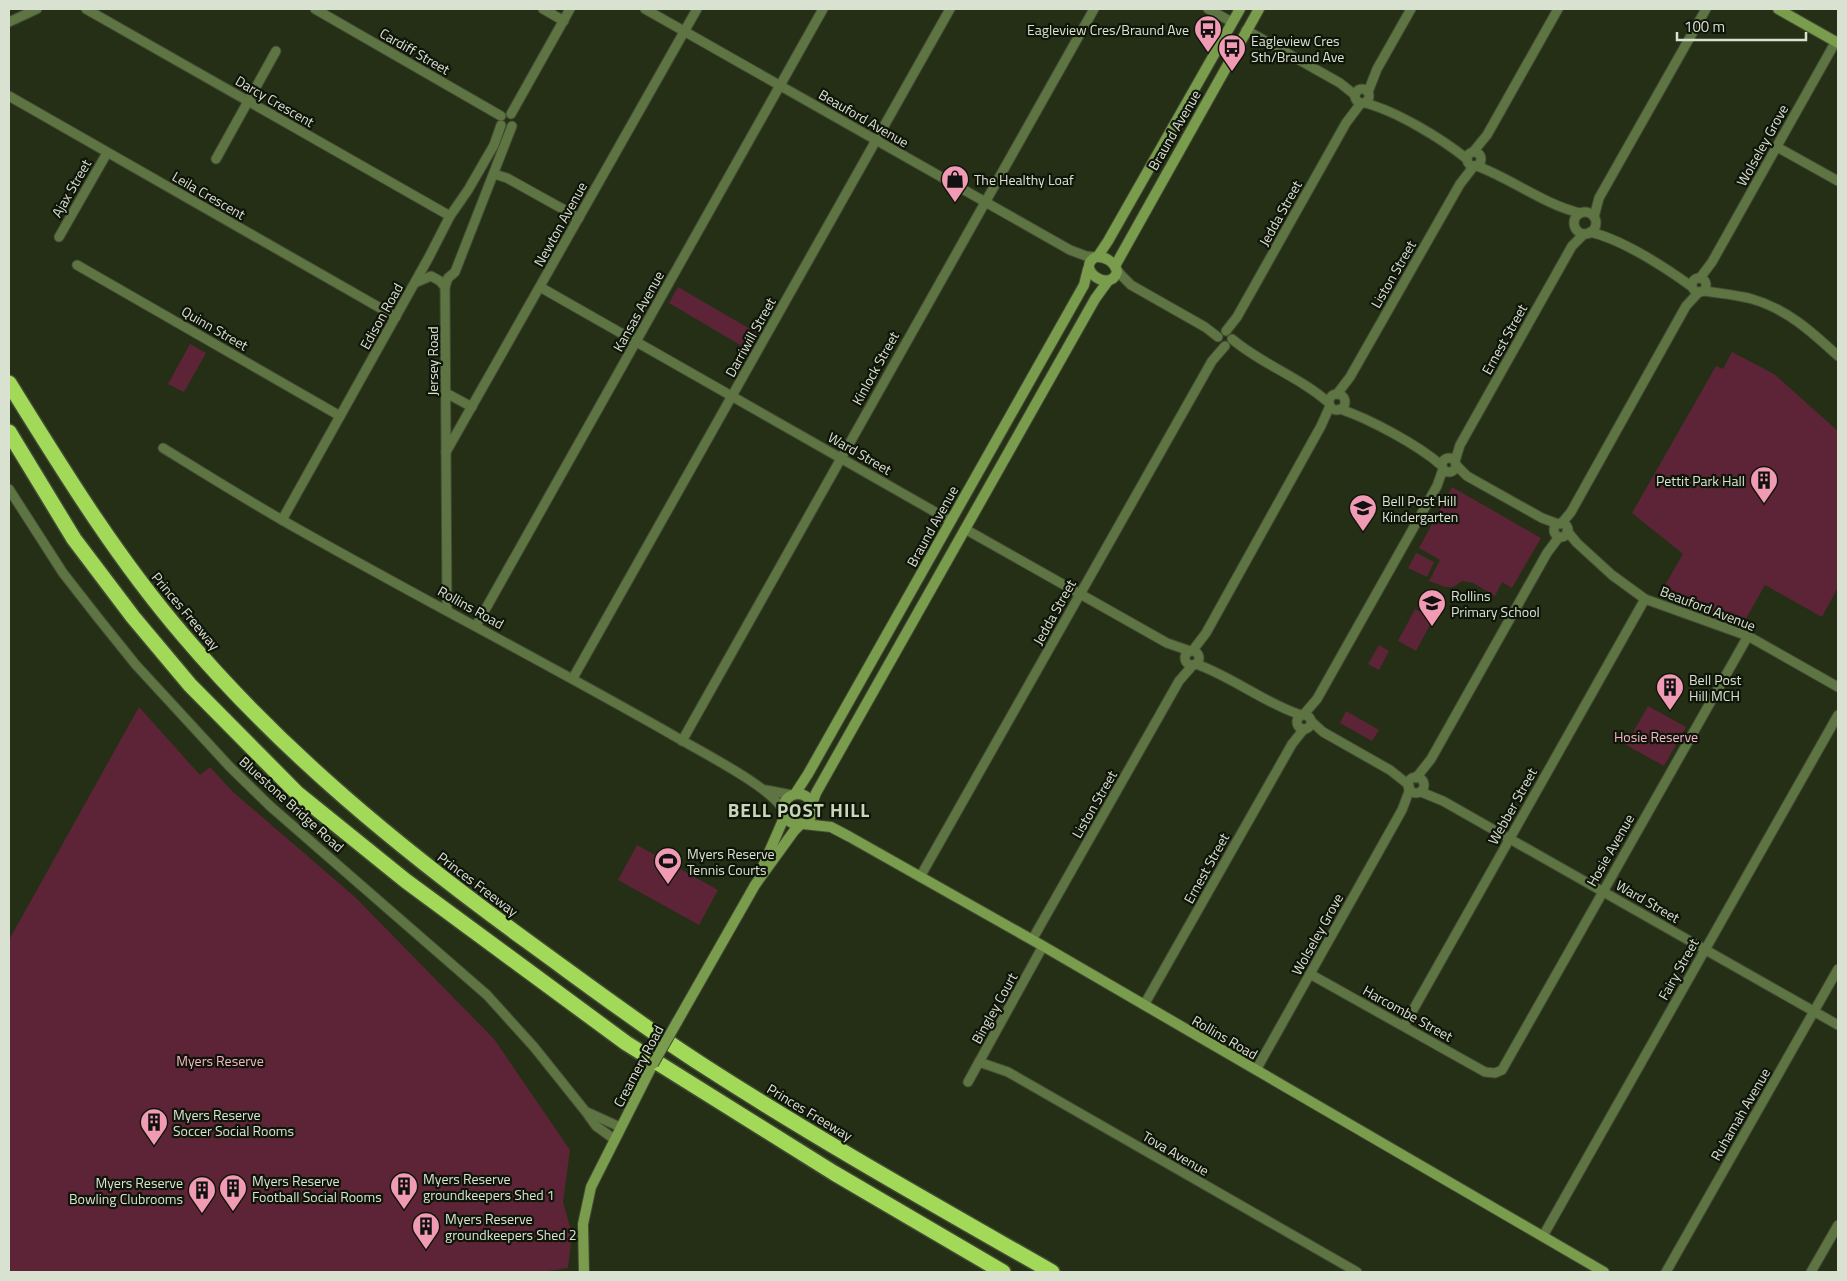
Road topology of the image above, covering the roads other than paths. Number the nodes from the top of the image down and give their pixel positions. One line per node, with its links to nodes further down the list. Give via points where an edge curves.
1 (37, 9): 19 (street)
2 (86, 9): 28 (street, Darcy Crescent)
3 (315, 9): 29 (street, Cardiff Street)
4 (543, 9): 18 (street)
5 (570, 9): 18 (street, Edison Road)
6 (645, 9): 22 (street, Beauford Avenue)
7 (697, 9): 22 (street, Newton Avenue)
8 (823, 9): 25 (street, Kansas Avenue)
9 (950, 9): 30 (street, Darriwill Street)
10 (1094, 9): 38 (street, Kinlock Street)
11 (1208, 9): 20 (street)
12 (1240, 9): 20 (street, Braund Avenue)
13 (1259, 9): 21 (street, Braund Avenue)
14 (1411, 9): 27 (street, Jedda Street)
15 (1558, 9): 34 (street, Liston Street)
16 (1706, 9): 37 (street)
17 (1778, 9): 23 (street)
18 (564, 20): 29 (street, Edison Road)
19 (9, 22)
20 (1232, 22): 21 (street); 50 (street, Braund Avenue)
21 (1246, 30): 27 (street); 53 (street, Braund Avenue)
22 (684, 32): 25 (street, Beauford Avenue); 42 (street, Newton Avenue)
23 (1837, 42): 31 (street, Wolseley Grove)
24 (276, 51): 28 (street)
25 (780, 86): 30 (street, Beauford Avenue); 64 (street, Kansas Avenue)
26 (9, 96): 32 (street, Leila Crescent)
27 (1361, 96): 34 (street); 63 (street, Jedda Street)
28 (248, 101): 33 (street); 41 (street, Darcy Crescent)
29 (504, 118): 35 (street, via 515,120); 41 (street, Edison Road, via 494,145)
30 (876, 141): 38 (street, Beauford Avenue); 68 (street, Darriwill Street)
31 (1777, 147): 36 (street); 60 (street, Wolseley Grove)
32 (107, 153): 47 (street, Ajax Street); 62 (street, Leila Crescent)
33 (216, 158)
34 (1474, 159): 39 (street); 69 (street, Liston Street)
35 (494, 174): 42 (street); 57 (street, via 455,272)
36 (1838, 181)
37 (1599, 198): 40 (street); 43 (street)
38 (984, 203): 49 (street, Beauford Avenue); 75 (street, Kinlock Street)
39 (1562, 209): 40 (street); 44 (street)
40 (1582, 212): 43 (street, via 1592,214); 44 (street, via 1575,219)
41 (450, 216): 51 (street, Edison Road)
42 (579, 218): 61 (street, Newton Avenue)
43 (1595, 220): 45 (street); 46 (street)
44 (1575, 225): 45 (street); 48 (street, Ernest Street)
45 (1587, 233): 46 (street); 48 (street, Ernest Street)
46 (1608, 236): 60 (street)
47 (59, 237)
48 (1572, 246): 76 (street, Ernest Street)
49 (1070, 250): 50 (street, Beauford Avenue); 54 (street, Beauford Avenue)
50 (1097, 256): 53 (street); 54 (street, via 1090,260)
51 (429, 258): 55 (street); 58 (street, Edison Road)
52 (76, 265): 71 (street, Quinn Street)
53 (1115, 267): 56 (street, via 1116,276); 59 (street, Beauford Avenue)
54 (1088, 269): 56 (street, via 1098,279); 79 (street, Braund Avenue, via 1084,284)
55 (431, 276): 57 (street); 58 (street)
56 (1109, 281): 59 (street, Beauford Avenue); 80 (street, via 1097,294)
57 (445, 282): 67 (street, Jersey Road)
58 (415, 283): 62 (street, Edison Road)
59 (1131, 285): 63 (street, Beauford Avenue)
60 (1699, 285): 65 (street, via 1751,299 1786,313); 81 (street, Wolseley Grove)
61 (540, 287): 64 (street, Ward Street); 70 (street, Newton Avenue)
62 (396, 317): 71 (street, Edison Road)
63 (1225, 338): 69 (street, Beauford Avenue); 82 (street, Jedda Street)
64 (636, 342): 68 (street, Ward Street); 85 (street, Kansas Avenue)
65 (1838, 356)
66 (9, 382): 125 (highway, Princes Freeway, via 75,491 133,573 184,636 237,695 356,809 505,925 702,1065 901,1186)
67 (446, 393): 70 (street); 74 (street, Jersey Road)
68 (732, 396): 75 (street, Ward Street); 88 (street, Darriwill Street)
69 (1337, 402): 76 (street, Beauford Avenue); 87 (street, Liston Street)
70 (472, 407): 74 (street, Newton Avenue)
71 (340, 416): 78 (street, Edison Road)
72 (9, 432): 124 (highway, via 74,539 133,617 190,686 298,793 406,881 626,1043 834,1173)
73 (162, 448): 78 (street, Rollins Road)
74 (446, 452): 84 (street, Jersey Road)
75 (840, 458): 79 (street, Ward Street); 92 (street, Kinlock Street)
76 (1449, 465): 81 (street, Beauford Avenue); 91 (street, Ernest Street)
77 (9, 489): 117 (street, Bluestone Bridge Road, via 63,573 99,619 136,665 216,752 270,806 487,995)
78 (282, 520): 84 (street, Rollins Road)
79 (951, 521): 80 (street, Ward Street); 95 (street, Braund Avenue)
80 (965, 529): 82 (street, Ward Street); 96 (street, via 816,793)
81 (1560, 530): 83 (street, Beauford Avenue, via 1612,576); 93 (street, Wolseley Grove)
82 (1080, 594): 87 (street, Ward Street); 101 (street, Jedda Street)
83 (1644, 599): 86 (street, Beauford Avenue); 100 (street, Webber Street)
84 (447, 610): 85 (street, Rollins Road)
85 (476, 626): 88 (street, Rollins Road)
86 (1748, 636): 89 (street, Beauford Avenue); 103 (street, Hosie Avenue)
87 (1192, 658): 91 (street, Ward Street); 104 (street, Liston Street)
88 (573, 678): 92 (street, Rollins Road)
89 (1838, 687)
90 (1838, 715): 106 (street, Fairy Street)
91 (1304, 722): 93 (street, Ward Street); 109 (street, Ernest Street)
92 (682, 741): 94 (street, Rollins Road)
93 (1416, 785): 100 (street, Ward Street); 108 (street, Wolseley Grove)
94 (766, 790): 95 (street, Rollins Road); 97 (street, Rollins Road)
95 (794, 794): 96 (street, via 805,796); 97 (street, via 785,800)
96 (813, 805): 98 (street, via 812,816); 99 (street, Rollins Road)
97 (784, 812): 98 (street, via 790,820); 102 (street, Creamery Road)
98 (802, 824): 99 (street, Rollins Road); 102 (street, Creamery Road)
99 (831, 827): 101 (street, Rollins Road)
100 (1510, 838): 103 (street, Ward Street); 112 (street, Webber Street)
101 (920, 877): 104 (street, Rollins Road)
102 (755, 885): 118 (street, Creamery Road, bridge)
103 (1603, 891): 106 (street, Ward Street); 115 (street, Hosie Avenue, via 1502,1070)
104 (1032, 940): 105 (street, Rollins Road)
105 (1043, 946): 109 (street, Rollins Road); 113 (street, Bingley Court)
106 (1704, 949): 110 (street, Ward Street); 121 (street, Fairy Street)
107 (1838, 969): 110 (street, Ruhamah Avenue)
108 (1310, 974): 112 (street, Harcombe Street); 114 (street, Wolseley Grove)
109 (1144, 1006): 114 (street, Rollins Road)
110 (1814, 1011): 111 (street, Ward Street); 127 (street, Ruhamah Avenue)
111 (1838, 1025)
112 (1404, 1026): 115 (street, Harcombe Street, via 1485,1072)
113 (979, 1062): 116 (street, Bingley Court); 126 (street, Tova Avenue, via 1008,1072)
114 (1256, 1070): 121 (street, Rollins Road)
115 (1495, 1073)
116 (968, 1082)
117 (586, 1112): 118 (street, Bluestone Bridge Road); 119 (street, Bluestone Bridge Road, via 598,1128)
118 (620, 1127): 119 (street, Creamery Road)
119 (614, 1139): 123 (street, Creamery Road, via 591,1187 584,1212)
120 (1838, 1224): 128 (street)
121 (1543, 1236): 122 (street, Rollins Road)
122 (1600, 1271)
123 (584, 1272)
124 (1003, 1272)
125 (1052, 1272)
126 (1357, 1272)
127 (1666, 1272)
128 (1812, 1272)

